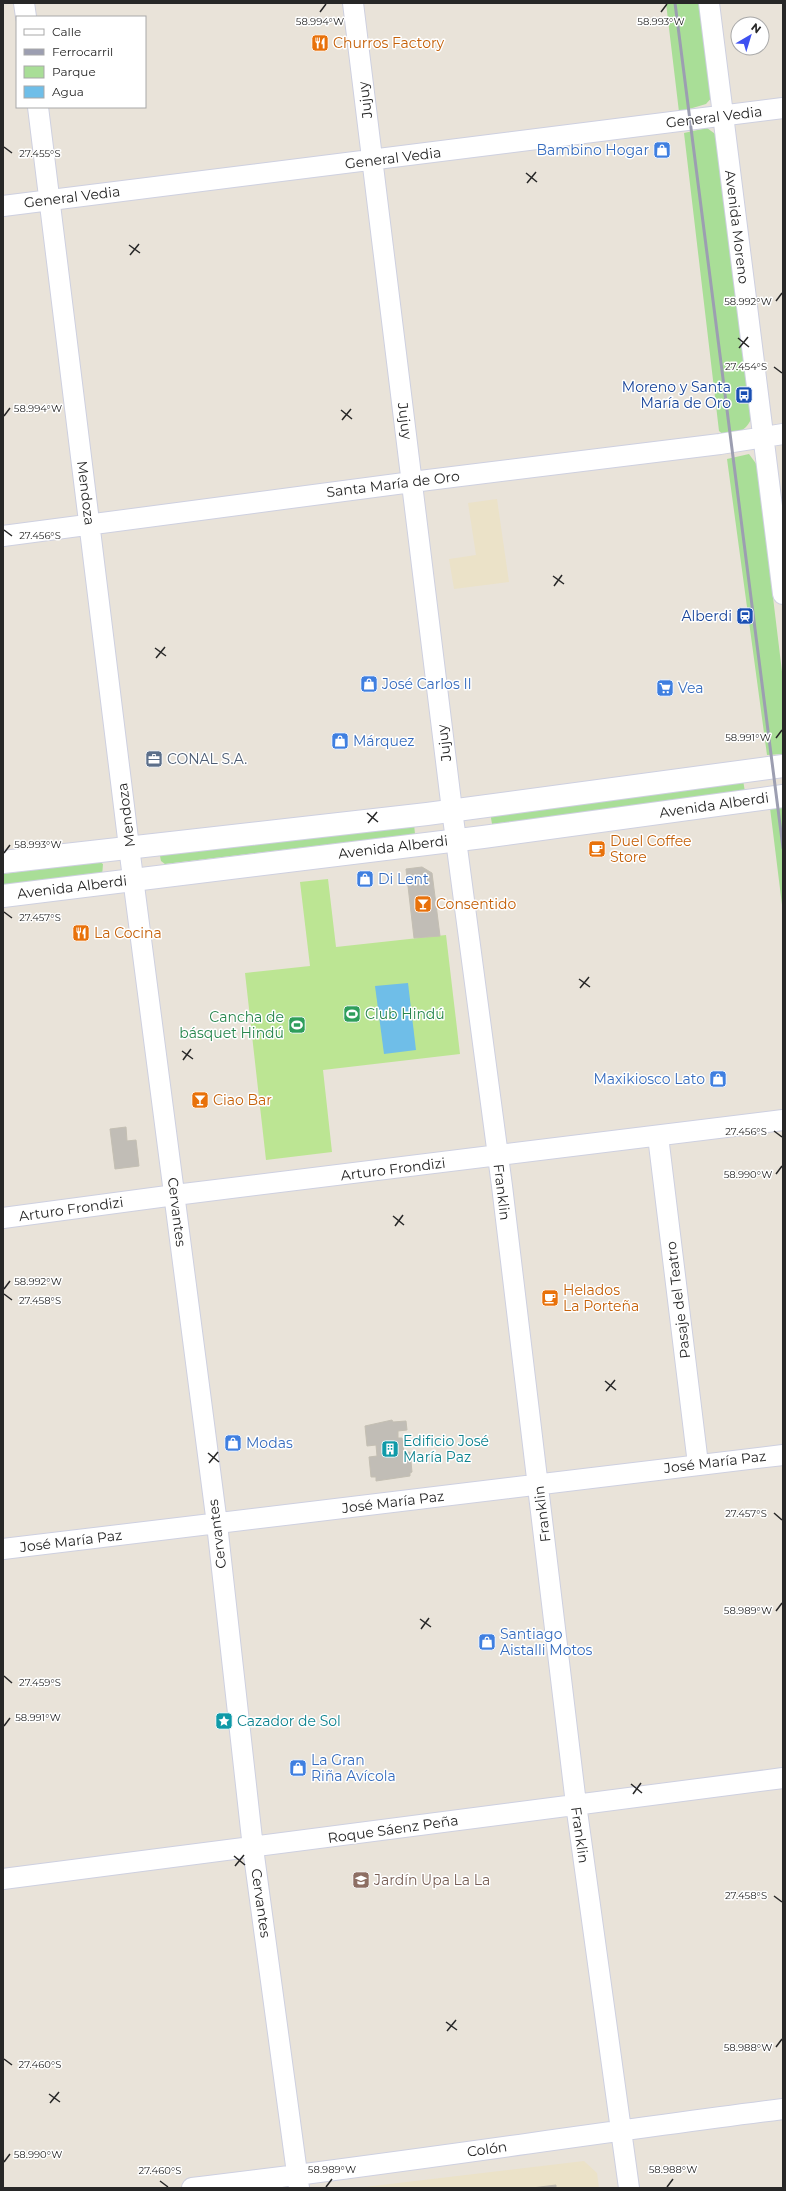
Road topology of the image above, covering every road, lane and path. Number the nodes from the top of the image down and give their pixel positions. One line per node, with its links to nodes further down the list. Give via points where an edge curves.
1 (24, 3): 4 (street)
2 (353, 3): 8 (street, Jujuy)
3 (709, 3): 7 (street, Avenida Moreno)
4 (26, 16)
5 (38, 108): 9 (street, Mendoza)
6 (783, 108): 7 (street, General Vedia)
7 (723, 117): 8 (street, General Vedia); 12 (street, Avenida Moreno)
8 (372, 160): 9 (street, General Vedia); 13 (street, Jujuy)
9 (50, 200): 10 (street, General Vedia); 14 (street, Mendoza)
10 (3, 206)
11 (783, 434): 12 (street, Santa María de Oro)
12 (764, 436): 13 (street, Santa María de Oro, via 720,444); 16 (street, Avenida Moreno)
13 (412, 482): 14 (street, Santa María de Oro); 19 (street, Jujuy)
14 (90, 525): 15 (street, Santa María de Oro); 21 (street, Mendoza)
15 (3, 536)
16 (783, 594)
17 (783, 766): 19 (main road, Avenida Alberdi)
18 (783, 796): 20 (main road, Avenida Alberdi)
19 (452, 810): 20 (street, Jujuy); 21 (main road, Avenida Alberdi)
20 (455, 839): 23 (main road, Avenida Alberdi); 27 (street, Franklin)
21 (129, 847): 22 (main road, Avenida Alberdi); 23 (street, Mendoza)
22 (3, 862)
23 (134, 879): 24 (main road, Avenida Alberdi); 28 (street, Cervantes)
24 (3, 896)
25 (783, 1120): 26 (street, Arturo Frondizi)
26 (658, 1136): 27 (street, Arturo Frondizi); 31 (street, Pasaje del Teatro)
27 (498, 1156): 28 (street, Arturo Frondizi); 32 (street, Franklin)
28 (175, 1195): 29 (street, Arturo Frondizi); 33 (street, Cervantes)
29 (3, 1218)
30 (783, 1455): 31 (street, José María Paz)
31 (698, 1464): 32 (street, José María Paz)
32 (538, 1484): 33 (street, José María Paz); 36 (street, Franklin)
33 (217, 1524): 34 (street, José María Paz); 37 (street, Cervantes)
34 (3, 1549)
35 (783, 1778): 36 (street, Roque Sáenz Peña)
36 (576, 1804): 37 (street, Roque Sáenz Peña); 40 (street, Franklin)
37 (253, 1848): 38 (street, Roque Sáenz Peña); 41 (street, Cervantes)
38 (3, 1879)
39 (783, 2109): 40 (street, Colón)
40 (622, 2130): 41 (street, Colón); 43 (street, Franklin)
41 (298, 2182): 42 (street, Colón)
42 (192, 2188)
43 (629, 2188)

